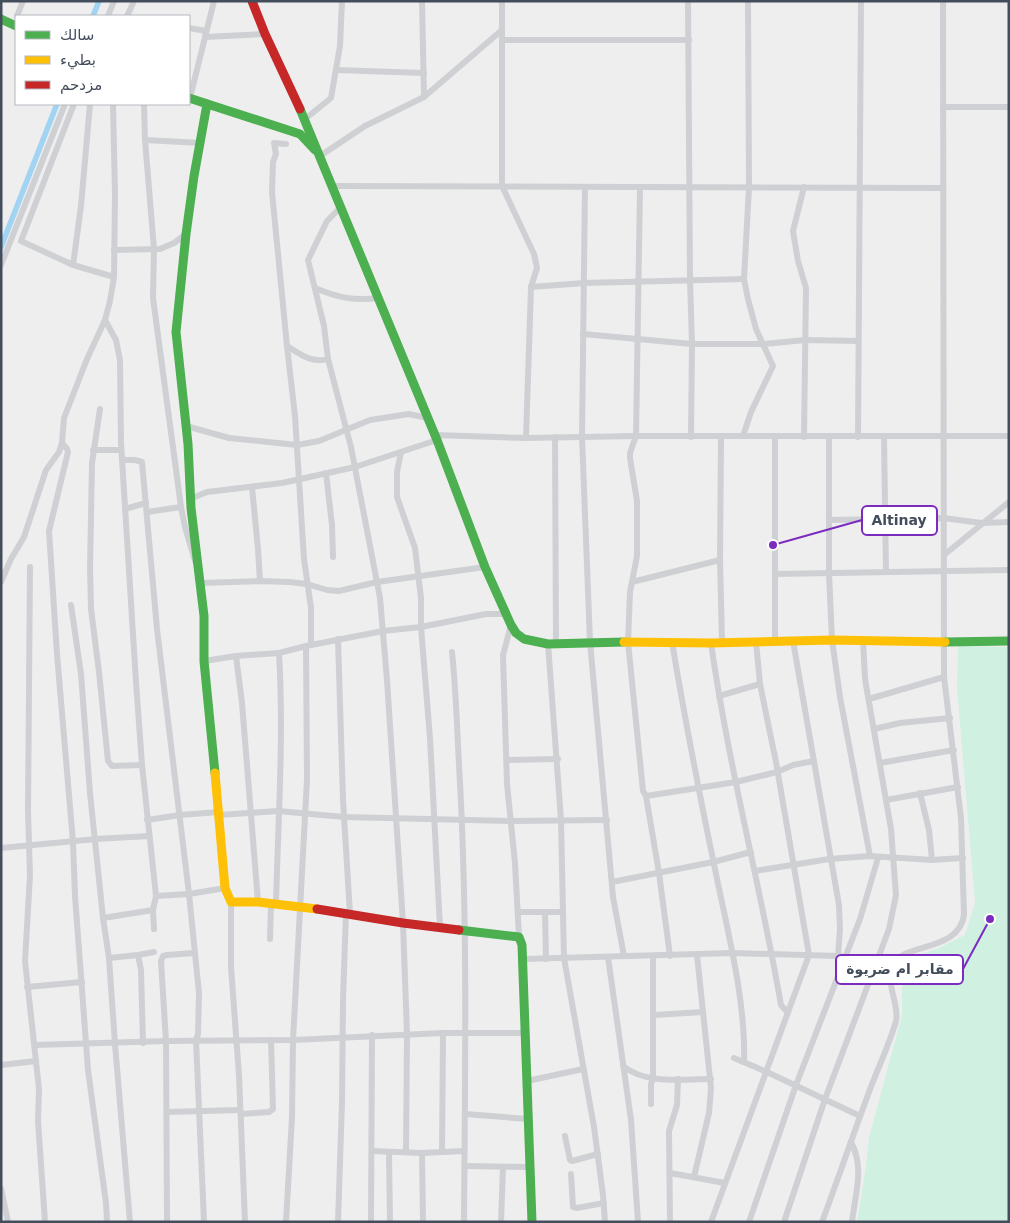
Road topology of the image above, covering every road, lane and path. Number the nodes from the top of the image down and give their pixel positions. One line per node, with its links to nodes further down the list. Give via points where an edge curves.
1 (23, 1): 13 (street)
2 (114, 1): 14 (street)
3 (134, 1): 15 (street)
4 (214, 1): 20 (street)
5 (252, 1): 21 (street)
6 (342, 1): 24 (street)
7 (422, 1): 25 (street)
8 (502, 1): 19 (street)
9 (688, 1): 23 (street)
10 (748, 1): 45 (street)
11 (861, 1): 47 (street)
12 (943, 1): 35 (street)
13 (18, 15)
14 (108, 15)
15 (128, 15)
16 (1, 19): 17 (street)
17 (15, 22)
18 (190, 28): 20 (street)
19 (502, 30): 22 (street); 27 (street)
20 (205, 34): 21 (street); 26 (street)
21 (265, 34): 37 (street)
22 (502, 40): 23 (street); 43 (street)
23 (689, 40): 49 (street)
24 (336, 70): 25 (street); 37 (street, via 331,98)
25 (424, 73): 27 (street)
26 (190, 94)
27 (424, 97): 41 (street, via 365,126)
28 (190, 98): 29 (street)
29 (208, 104): 39 (street); 41 (street, via 300,134)
30 (64, 105): 55 (street)
31 (74, 105): 56 (street, via 21,242)
32 (90, 105): 56 (street)
33 (113, 105): 54 (street)
34 (144, 105): 38 (street)
35 (943, 107): 36 (street); 50 (street)
36 (1009, 107)
37 (306, 119): 41 (street)
38 (145, 140): 39 (street); 53 (street)
39 (201, 143): 52 (street)
40 (286, 144): 72 (street, via 274,143 272,192)
41 (320, 156): 42 (street)
42 (331, 186): 43 (street); 51 (street)
43 (502, 186): 44 (street); 62 (street, via 534,254 537,268)
44 (585, 187): 48 (street); 61 (street)
45 (749, 187): 46 (street); 49 (street); 58 (street)
46 (804, 187): 47 (street); 68 (street, via 793,231 806,288)
47 (860, 187): 50 (street); 69 (street)
48 (640, 188): 49 (street); 60 (street)
49 (689, 188): 59 (street)
50 (943, 188): 82 (street)
51 (341, 207): 63 (street, via 327,221 309,254 310,272); 64 (street)
52 (186, 234): 53 (street, via 166,247); 76 (street, via 176,332)
53 (154, 249): 54 (street); 106 (street, via 153,298)
54 (114, 250): 57 (street)
55 (1, 265)
56 (73, 265): 57 (street)
57 (114, 277): 65 (street)
58 (744, 279): 59 (street); 71 (street, via 756,329)
59 (690, 280): 60 (street); 70 (street)
60 (640, 282): 61 (street); 67 (street)
61 (584, 283): 62 (street); 66 (street)
62 (531, 287): 92 (street)
63 (316, 288): 64 (street, via 346,298); 73 (street)
64 (379, 298): 75 (street)
65 (105, 320): 93 (street, via 64,418); 96 (street, via 116,340 120,360)
66 (584, 334): 67 (street); 85 (street)
67 (638, 339): 70 (street); 78 (street)
68 (805, 340): 69 (street); 71 (street); 88 (street)
69 (858, 341): 90 (street)
70 (692, 344): 71 (street); 86 (street)
71 (764, 344): 79 (street, via 773,366)
72 (287, 346): 73 (street, via 309,359 320,362); 94 (street)
73 (328, 359): 77 (street)
74 (100, 409): 95 (street)
75 (427, 418): 77 (street, via 409,414 370,420); 91 (street)
76 (186, 426): 94 (street, via 229,438); 103 (street)
77 (347, 430): 94 (street); 99 (street)
78 (636, 436): 85 (street); 86 (street); 129 (street, via 630,453 637,501 638,556)
79 (742, 436): 80 (street); 87 (street)
80 (775, 436): 88 (street); 124 (street)
81 (884, 436): 82 (street); 90 (street); 110 (street)
82 (944, 436): 83 (street); 109 (street)
83 (1009, 436)
84 (555, 437): 85 (street); 92 (street); 149 (street)
85 (582, 437): 143 (street)
86 (690, 437): 87 (street)
87 (721, 437): 116 (street)
88 (804, 437): 89 (street)
89 (830, 437): 90 (street); 111 (street)
90 (858, 437)
91 (436, 438): 92 (street); 97 (street); 118 (street)
92 (526, 438)
93 (62, 443): 127 (street, via 46,470 24,537); 190 (street, via 68,452 49,531)
94 (298, 445): 101 (street)
95 (93, 450): 96 (street); 167 (street, via 91,609 108,761 112,766)
96 (122, 450): 98 (street)
97 (401, 452): 99 (street); 125 (street, via 396,472 397,497 415,548)
98 (122, 460): 105 (street, via 142,462); 107 (street)
99 (355, 467): 100 (street); 128 (street)
100 (326, 473): 101 (street); 115 (street)
101 (300, 479): 102 (street); 131 (street)
102 (252, 487): 103 (street, via 207,492); 126 (street)
103 (190, 499): 119 (street)
104 (1009, 502): 113 (street)
105 (146, 503): 107 (street); 108 (street)
106 (181, 506): 108 (street); 119 (street)
107 (125, 509): 167 (street)
108 (147, 512): 179 (street, via 156,629)
109 (943, 518): 110 (street); 113 (street); 114 (street)
110 (886, 519): 111 (street); 121 (street)
111 (829, 520): 123 (street)
112 (1009, 522): 113 (street)
113 (982, 523): 114 (street)
114 (944, 555): 122 (street)
115 (333, 557)
116 (720, 560): 129 (street); 146 (street)
117 (30, 567): 191 (street)
118 (485, 567): 125 (street); 133 (street)
119 (198, 569): 130 (street)
120 (1009, 570): 122 (street)
121 (886, 572): 122 (street); 123 (street)
122 (944, 572): 148 (street)
123 (829, 573): 124 (street); 138 (street)
124 (775, 574): 140 (street)
125 (419, 576): 128 (street); 135 (street)
126 (260, 581): 130 (street); 131 (street)
127 (1, 582)
128 (377, 582): 131 (street, via 339,591); 136 (street)
129 (632, 582): 144 (street)
130 (200, 583): 155 (street)
131 (307, 584): 151 (street, via 311,608)
132 (71, 605): 189 (street, via 81,674)
133 (506, 614): 134 (street); 135 (street, via 486,614)
134 (511, 625): 149 (street, via 524,639); 164 (street, via 503,655)
135 (421, 627): 136 (street); 182 (street)
136 (383, 631): 137 (street); 181 (street)
137 (338, 639): 151 (street); 180 (street)
138 (832, 640): 139 (street); 141 (street); 194 (street)
139 (864, 640): 148 (street); 159 (street)
140 (775, 641): 141 (street); 147 (street)
141 (793, 641): 165 (street)
142 (1009, 641): 148 (street)
143 (590, 642): 144 (street); 149 (street); 186 (street)
144 (628, 642): 145 (street); 173 (street)
145 (672, 642): 150 (street); 171 (street)
146 (722, 642): 147 (street); 150 (street)
147 (756, 642): 157 (street)
148 (946, 642): 156 (street)
149 (552, 643): 163 (street)
150 (711, 643): 158 (street)
151 (309, 645): 153 (street); 177 (street)
152 (452, 652): 183 (street)
153 (279, 653): 154 (street); 175 (street)
154 (236, 656): 155 (street); 176 (street)
155 (204, 661): 178 (street)
156 (944, 677): 159 (street); 160 (street)
157 (760, 684): 158 (street); 168 (street)
158 (719, 696): 169 (street)
159 (869, 699): 161 (street)
160 (950, 718): 161 (street); 162 (street)
161 (874, 729): 166 (street)
162 (954, 750): 166 (street); 170 (street)
163 (558, 759): 164 (street); 185 (street)
164 (507, 760): 187 (street)
165 (814, 761): 168 (street); 198 (street)
166 (880, 762): 174 (street)
167 (142, 765): 184 (street)
168 (777, 772): 169 (street); 201 (street)
169 (736, 782): 171 (street); 193 (street)
170 (958, 787): 172 (street); 197 (street)
171 (698, 789): 173 (street); 200 (street)
172 (920, 793): 174 (street); 199 (street)
173 (646, 796): 203 (street)
174 (886, 800): 196 (street)
175 (278, 811): 176 (street); 177 (street); 210 (street)
176 (251, 812): 178 (street); 209 (street)
177 (305, 812): 180 (street); 211 (street)
178 (219, 813): 179 (street); 205 (street)
179 (180, 815): 184 (street); 206 (street)
180 (344, 817): 181 (street); 216 (street)
181 (396, 818): 182 (street); 218 (street)
182 (435, 819): 183 (street); 220 (street)
183 (463, 819): 187 (street); 221 (street)
184 (147, 820): 188 (street)
185 (562, 820): 186 (street); 187 (street); 215 (street)
186 (607, 820): 204 (street)
187 (511, 821): 213 (street)
188 (149, 836): 189 (street); 207 (street)
189 (96, 839): 190 (street); 217 (street)
190 (73, 842): 191 (street); 242 (street)
191 (29, 846): 192 (street); 243 (street, via 25,961)
192 (1, 848)
193 (751, 852): 200 (street); 202 (street)
194 (870, 856): 195 (street); 198 (street)
195 (878, 858): 196 (street); 235 (street, via 862,913)
196 (894, 858): 199 (street); 240 (street, via 894,909)
197 (963, 858): 199 (street); 241 (street, via 964,915 960,930)
198 (829, 859): 201 (street); 235 (street, via 839,905)
199 (932, 860)
200 (713, 862): 203 (street); 226 (street)
201 (794, 864): 202 (street); 229 (street)
202 (756, 871): 232 (street)
203 (659, 873): 204 (street); 231 (street)
204 (612, 882): 230 (street)
205 (225, 888): 206 (street); 208 (street)
206 (189, 894): 207 (street); 225 (street)
207 (156, 896): 212 (street)
208 (232, 902): 209 (street); 254 (street, via 231,967)
209 (258, 902): 210 (street)
210 (273, 904): 211 (street); 223 (street)
211 (299, 906): 216 (street); 256 (street)
212 (153, 910): 217 (street); 219 (street)
213 (518, 912): 214 (street); 222 (street)
214 (545, 912): 215 (street); 237 (street)
215 (563, 912): 238 (street)
216 (348, 913): 218 (street); 252 (street)
217 (103, 918): 236 (street)
218 (403, 923): 220 (street); 250 (street)
219 (154, 928)
220 (440, 928): 221 (street)
221 (465, 930): 222 (street); 248 (street)
222 (519, 937): 239 (street)
223 (270, 939)
224 (154, 952): 227 (street)
225 (194, 953): 253 (street, via 199,993); 257 (street, via 161,958)
226 (732, 954): 228 (street); 232 (street); 264 (street, via 744,1030)
227 (138, 955): 236 (street); 259 (street)
228 (697, 955): 231 (street); 244 (street)
229 (809, 955): 232 (street); 235 (street); 245 (street)
230 (624, 956): 233 (street); 234 (street)
231 (670, 956): 234 (street)
232 (772, 956): 245 (street, via 781,1005)
233 (608, 957): 238 (street); 266 (street)
234 (653, 957): 246 (street)
235 (842, 957): 240 (street); 273 (street)
236 (109, 958): 260 (street)
237 (546, 958): 238 (street); 239 (street)
238 (564, 958): 267 (street)
239 (524, 959): 249 (street)
240 (877, 960): 241 (street); 274 (street)
241 (894, 962): 280 (street, via 890,980 896,1021)
242 (82, 982): 243 (street); 258 (street)
243 (28, 987): 261 (street)
244 (703, 1012): 246 (street); 271 (street)
245 (788, 1014): 268 (street)
246 (654, 1016): 269 (street)
247 (443, 1033): 248 (street); 250 (street); 285 (street)
248 (466, 1033): 249 (street); 279 (street)
249 (525, 1033): 272 (street)
250 (407, 1034): 251 (street); 288 (street)
251 (372, 1035): 252 (street); 284 (street)
252 (342, 1037): 256 (street); 308 (street)
253 (196, 1040): 254 (street); 257 (street); 276 (street)
254 (236, 1040): 255 (street); 278 (street)
255 (271, 1040): 256 (street); 278 (street, via 273,1110)
256 (293, 1040): 307 (street)
257 (166, 1041): 259 (street); 277 (street)
258 (87, 1043): 260 (street); 261 (street); 302 (street)
259 (143, 1043): 260 (street)
260 (115, 1044): 303 (street)
261 (35, 1045): 263 (street)
262 (734, 1058): 264 (street)
263 (36, 1061): 265 (street); 301 (street)
264 (744, 1062): 268 (street)
265 (1, 1065)
266 (623, 1066): 269 (street, via 630,1072); 316 (street)
267 (584, 1069): 272 (street); 290 (street)
268 (767, 1072): 273 (street); 297 (street)
269 (653, 1079): 270 (street); 275 (street)
270 (678, 1079): 271 (street); 294 (street, via 677,1105 669,1131)
271 (711, 1079): 296 (street, via 709,1113)
272 (527, 1082): 281 (street)
273 (796, 1085): 274 (street); 319 (street)
274 (825, 1099): 280 (street); 320 (street)
275 (651, 1104)
276 (200, 1111): 277 (street); 278 (street); 305 (street)
277 (167, 1112): 304 (street)
278 (240, 1112): 306 (street)
279 (465, 1114): 281 (street); 286 (street)
280 (860, 1116): 283 (street)
281 (528, 1119): 293 (street)
282 (565, 1136): 290 (street, via 570,1160)
283 (851, 1142): 321 (street); 322 (street, via 859,1165)
284 (372, 1151): 287 (street); 309 (street)
285 (442, 1151): 286 (street); 289 (street)
286 (464, 1151): 291 (street)
287 (389, 1152): 288 (street); 310 (street)
288 (406, 1152): 289 (street)
289 (422, 1152): 311 (street)
290 (598, 1154): 299 (street)
291 (465, 1166): 292 (street); 312 (street)
292 (503, 1167): 293 (street); 313 (street)
293 (529, 1167): 314 (street)
294 (670, 1173): 296 (street); 317 (street)
295 (571, 1174): 299 (street, via 573,1207)
296 (694, 1177): 297 (street)
297 (724, 1183): 318 (street)
298 (1, 1188): 300 (street)
299 (604, 1204): 315 (street)
300 (8, 1222)
301 (45, 1222)
302 (107, 1222)
303 (130, 1222)
304 (168, 1222)
305 (204, 1222)
306 (246, 1222)
307 (286, 1222)
308 (338, 1222)
309 (371, 1222)
310 (390, 1222)
311 (423, 1222)
312 (464, 1222)
313 (502, 1222)
314 (532, 1222)
315 (605, 1222)
316 (638, 1222)
317 (670, 1222)
318 (711, 1222)
319 (749, 1222)
320 (784, 1222)
321 (822, 1222)
322 (852, 1222)

